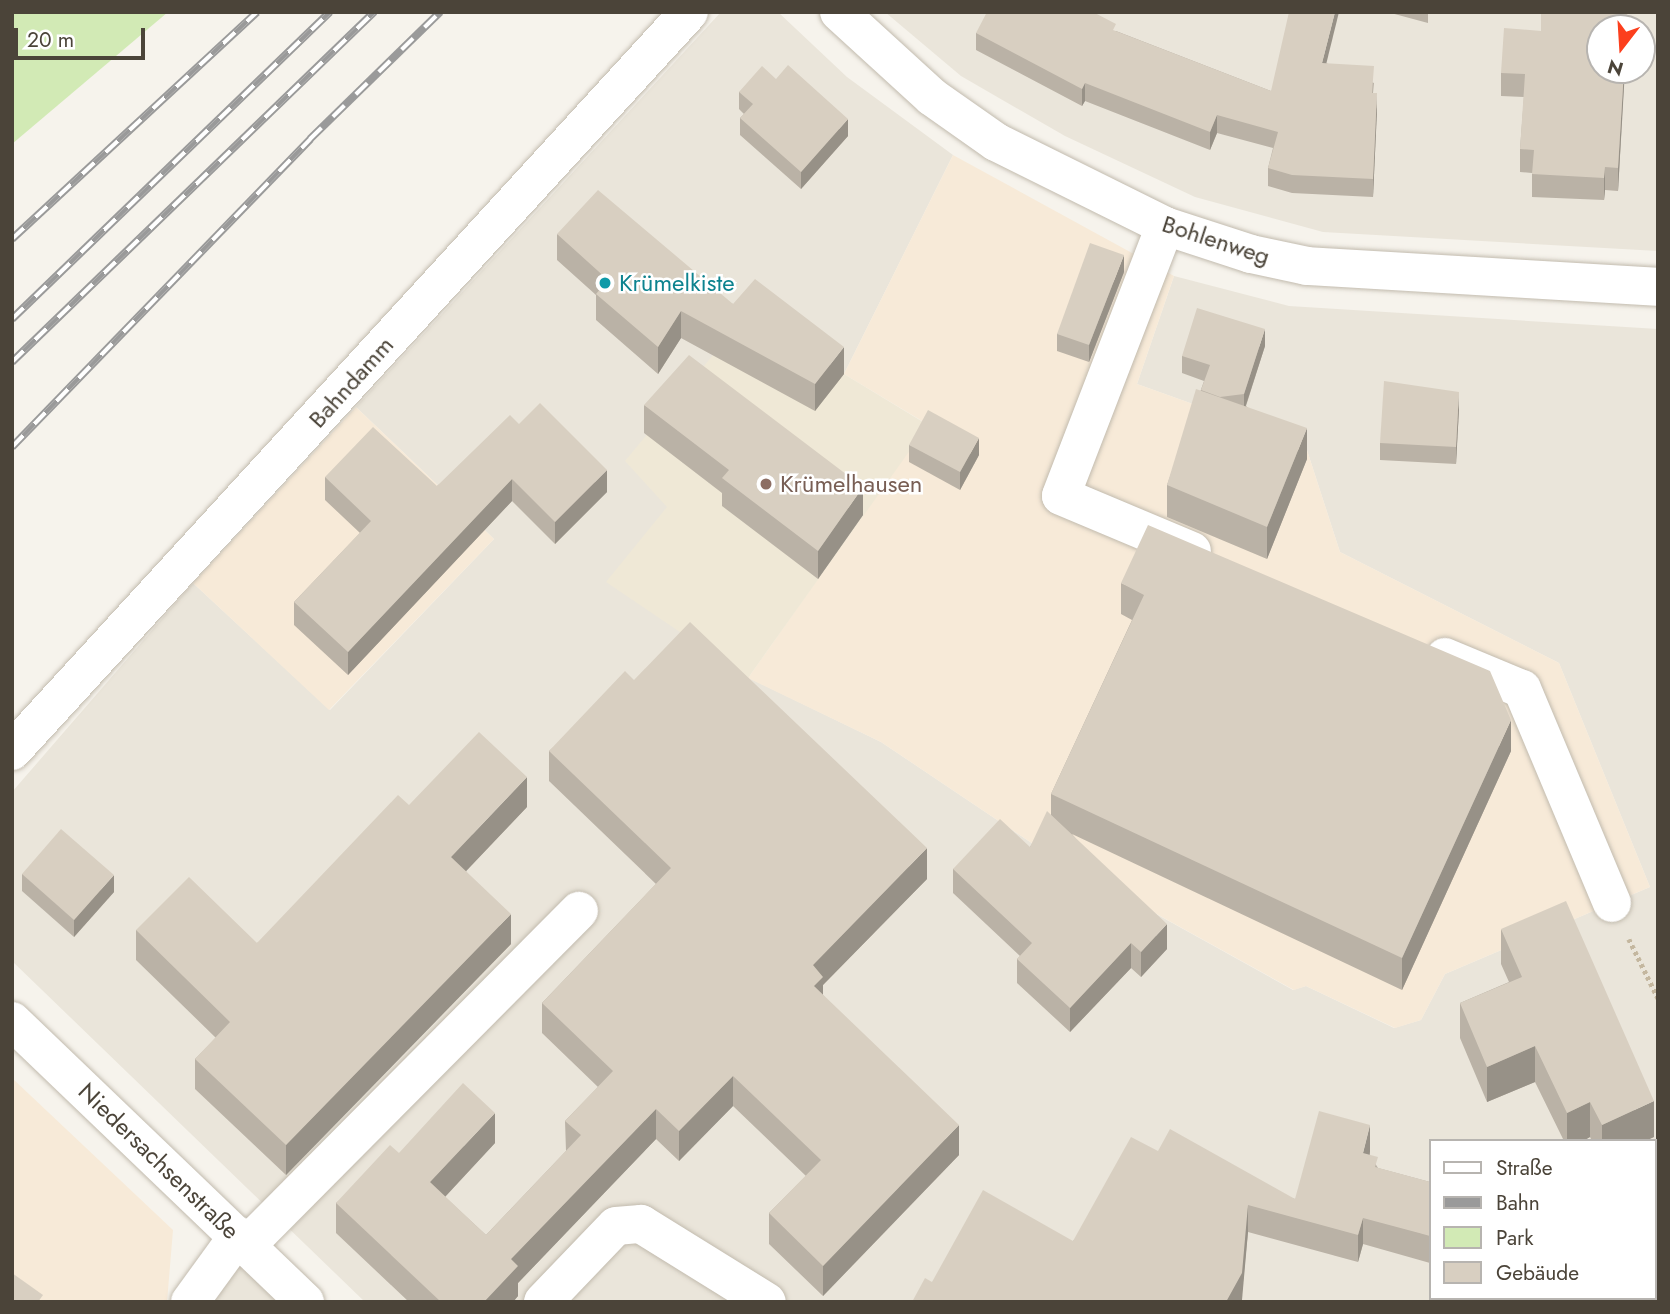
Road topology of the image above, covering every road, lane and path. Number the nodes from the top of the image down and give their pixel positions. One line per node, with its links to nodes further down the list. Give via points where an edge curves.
1 (689, 12): 7 (street, Bahndamm)
2 (839, 12): 3 (street, Bohlenweg, via 932,97 996,142)
3 (1165, 226): 4 (street, Bohlenweg, via 1251,254 1307,266); 5 (street, via 1061,496)
4 (1658, 287)
5 (1227, 566)
6 (1406, 641): 8 (street, via 1521,690)
7 (12, 751)
8 (1612, 903): 10 (path)
9 (579, 911): 12 (street)
10 (1658, 998)
11 (12, 1021): 12 (street, Niedersachsenstraße)
12 (242, 1241): 13 (street); 14 (street, Niedersachsenstraße)
13 (190, 1302)
14 (305, 1302)
15 (543, 1302): 16 (street, via 616,1226 641,1224)
16 (767, 1302)

